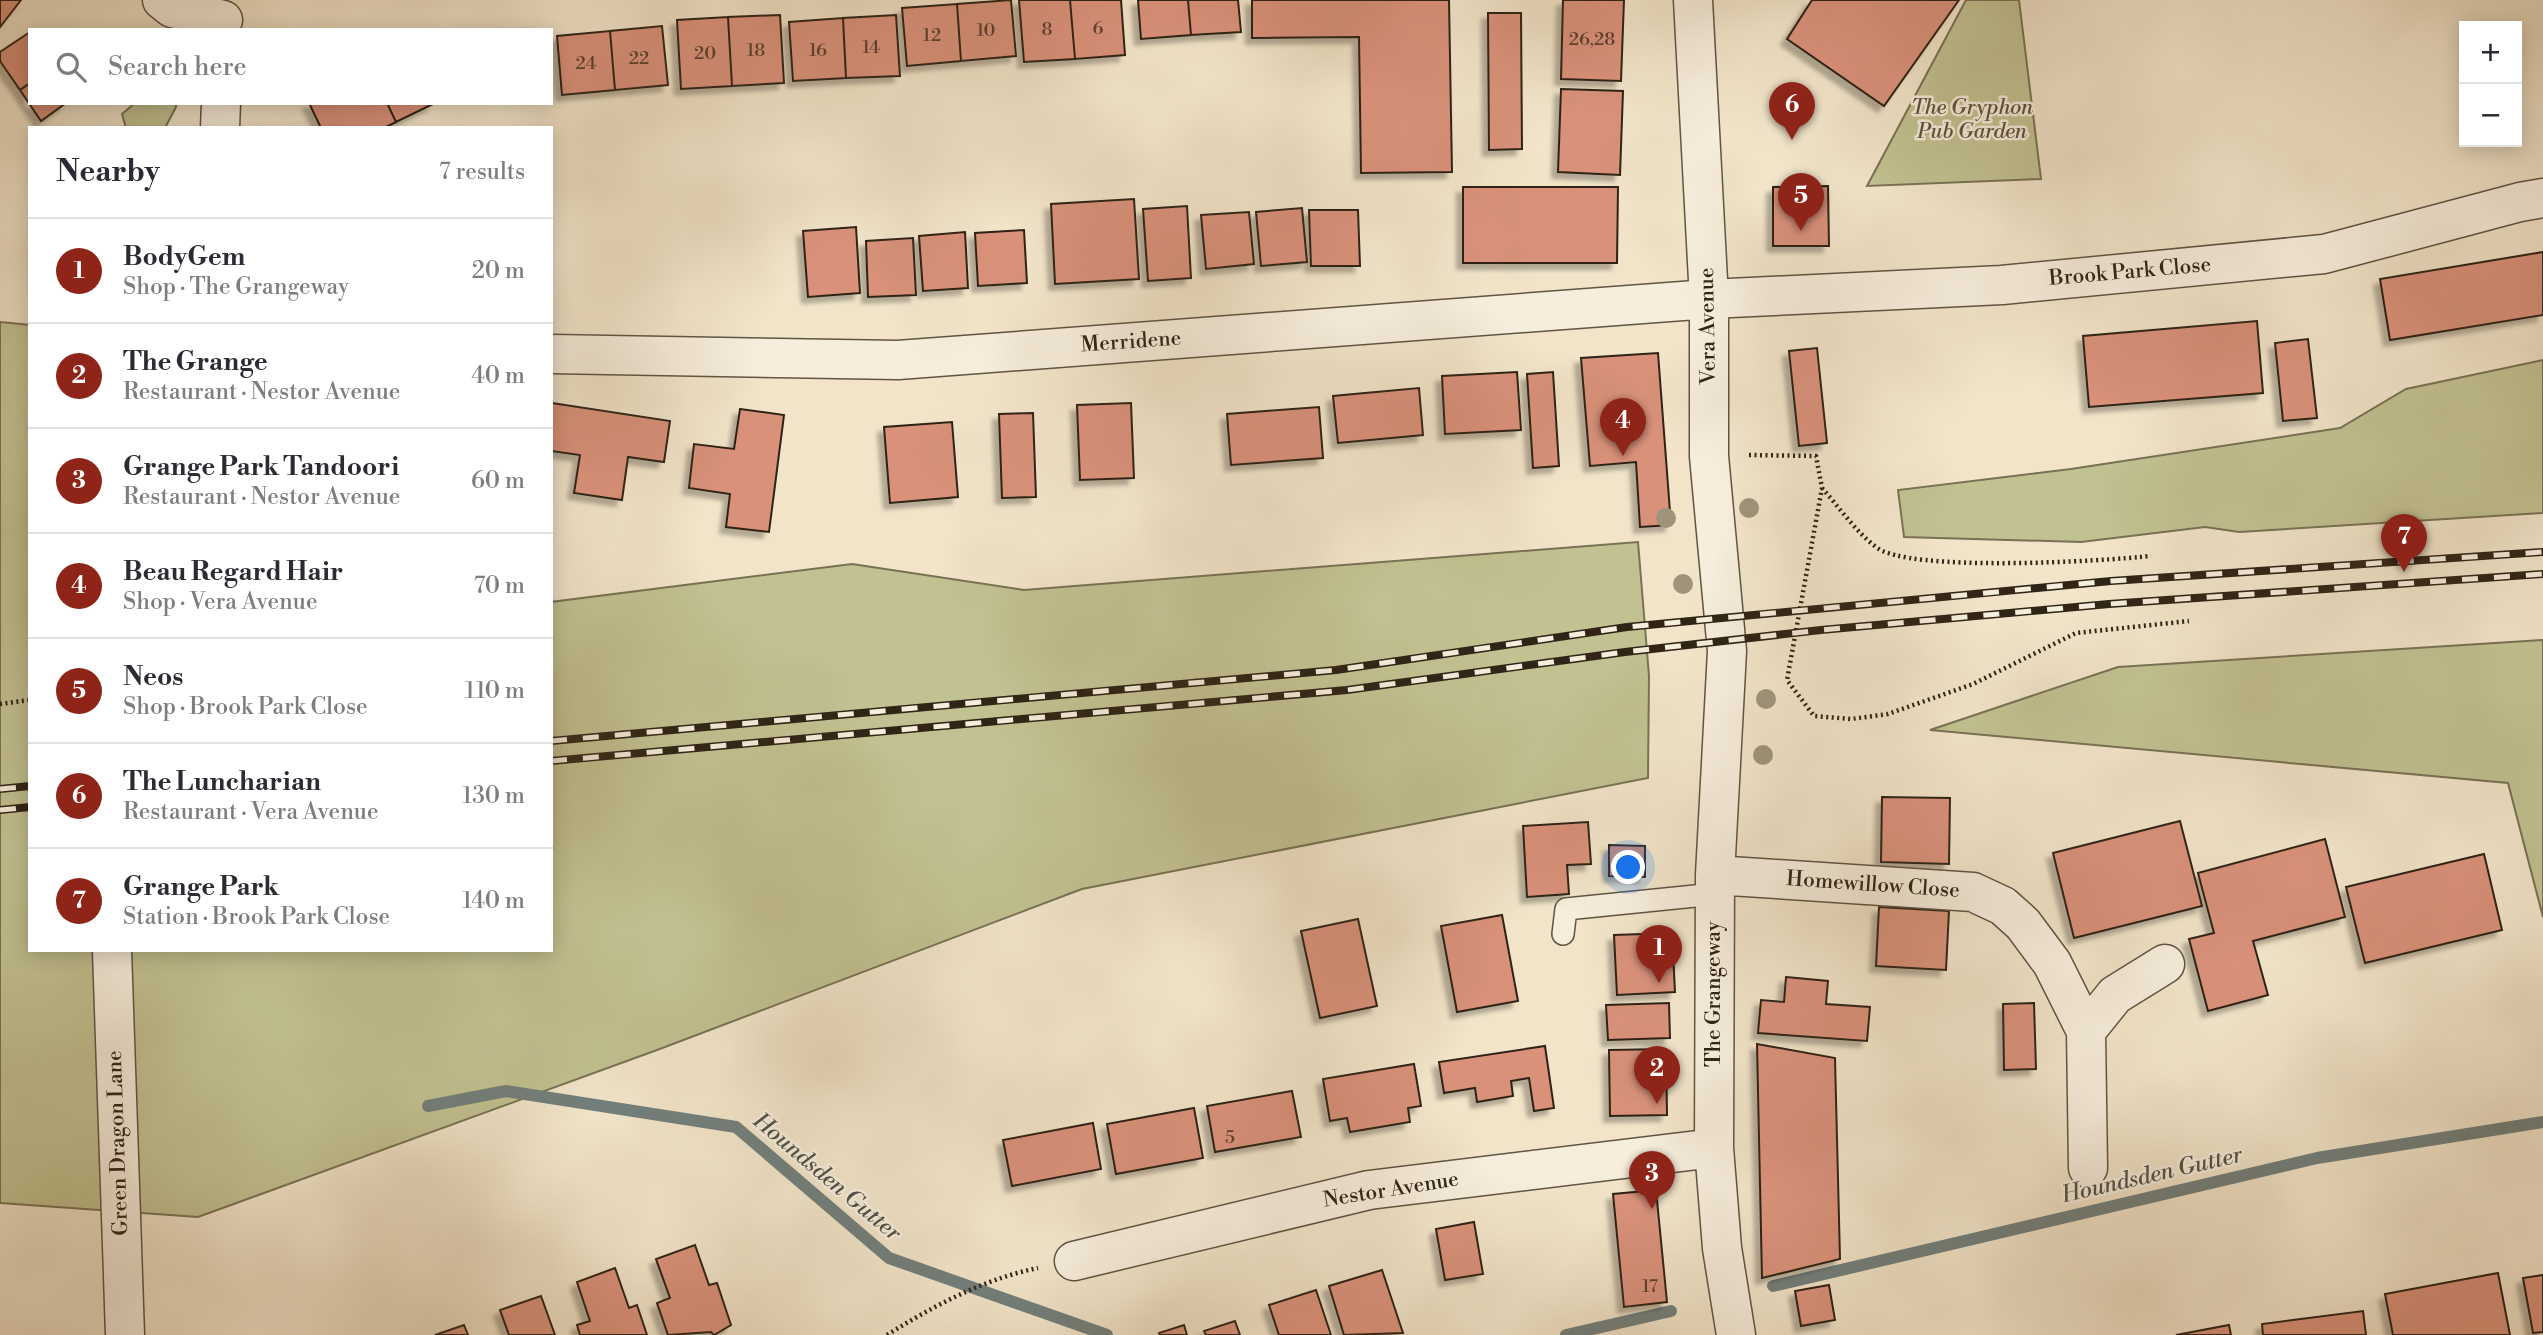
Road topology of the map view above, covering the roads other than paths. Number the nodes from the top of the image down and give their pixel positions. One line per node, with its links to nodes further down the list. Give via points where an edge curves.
1 (162, 0): 3 (street, via 172,8)
2 (1693, 0): 7 (street, Vera Avenue)
3 (228, 17)
4 (221, 105): 5 (street)
5 (220, 126)
6 (2543, 198): 7 (street, Brook Park Close, via 2324,254 2002,285)
7 (1709, 299): 8 (street, Merridene, via 898,360); 9 (street, Vera Avenue, via 1709,456)
8 (553, 354)
9 (1727, 651): 10 (street, The Grangeway)
10 (1715, 884): 11 (lane, via 1566,909); 14 (street, Homewillow Close, via 1973,892 2003,906 2022,924 2052,963); 15 (street, The Grangeway)
11 (1563, 934)
12 (112, 952): 18 (street, Green Dragon Lane)
13 (2165, 964): 14 (street, via 2115,995)
14 (2086, 1031): 16 (street, Homewillow Close)
15 (1714, 1148): 17 (street, Nestor Avenue, via 1369,1190); 19 (street, The Grangeway, via 1722,1248)
16 (2088, 1168)
17 (1074, 1261)
18 (125, 1335)
19 (1736, 1335)

